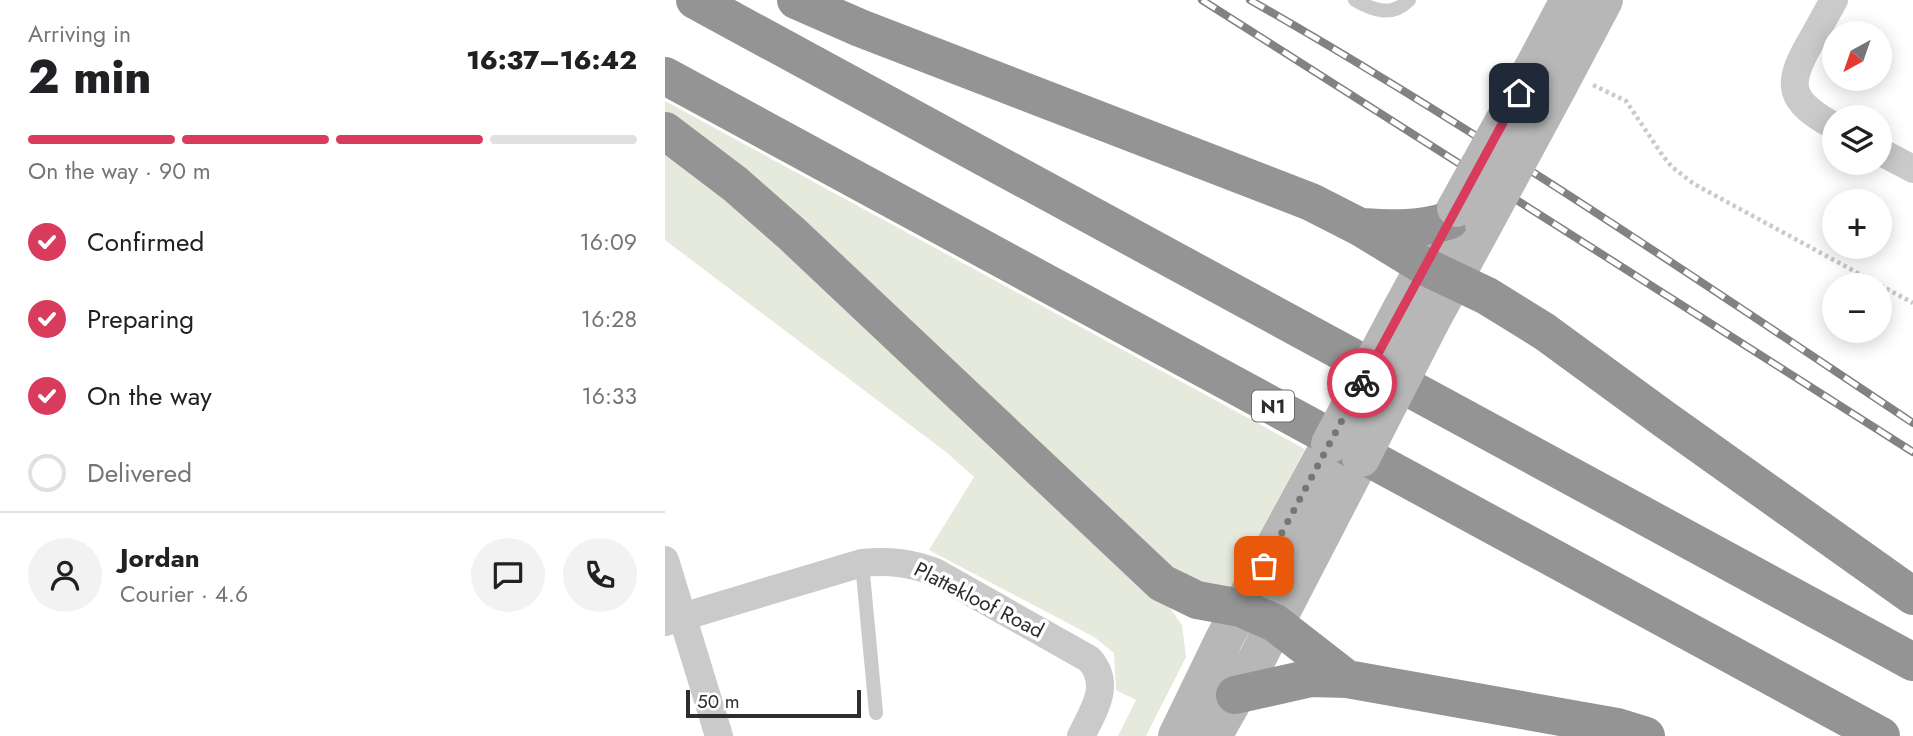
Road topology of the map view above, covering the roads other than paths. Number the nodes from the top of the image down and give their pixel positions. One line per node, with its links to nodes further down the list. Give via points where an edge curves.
1 (695, 0): 24 (highway)
2 (796, 0): 15 (highway, via 1311,202)
3 (1355, 0): 4 (lane, via 1370,9 1391,11 1401,9)
4 (1409, 0)
5 (1569, 0): 9 (main road)
6 (1604, 0): 9 (main road)
7 (1834, 0): 10 (street, via 1794,78 1797,96)
8 (665, 76): 33 (highway, N1)
9 (1560, 80): 14 (main road, bridge)
10 (1822, 118)
11 (665, 131): 21 (highway, via 792,234 1162,583 1197,600)
12 (1892, 158): 13 (street)
13 (1913, 169)
14 (1463, 217): 15 (highway, via 1414,228); 16 (main road)
15 (1360, 227): 16 (highway)
16 (1439, 273): 17 (main road, bridge); 20 (highway, via 1545,332)
17 (1318, 503): 21 (main road); 23 (main road)
18 (665, 560): 22 (street)
19 (862, 563): 22 (street, Plattekloof Road); 27 (lane); 29 (street, Plattekloof Road, via 885,560 919,566 1089,659 1102,679)
20 (1913, 596)
21 (1241, 608): 23 (highway); 30 (main road)
22 (674, 619): 28 (street)
23 (1275, 623): 25 (highway); 26 (main road)
24 (1913, 662)
25 (1347, 679): 26 (highway, via 1311,678); 32 (highway)
26 (1235, 695): 31 (main road)
27 (876, 713)
28 (719, 736)
29 (1081, 736)
30 (1177, 736)
31 (1213, 736)
32 (1646, 736)
33 (1881, 736)

